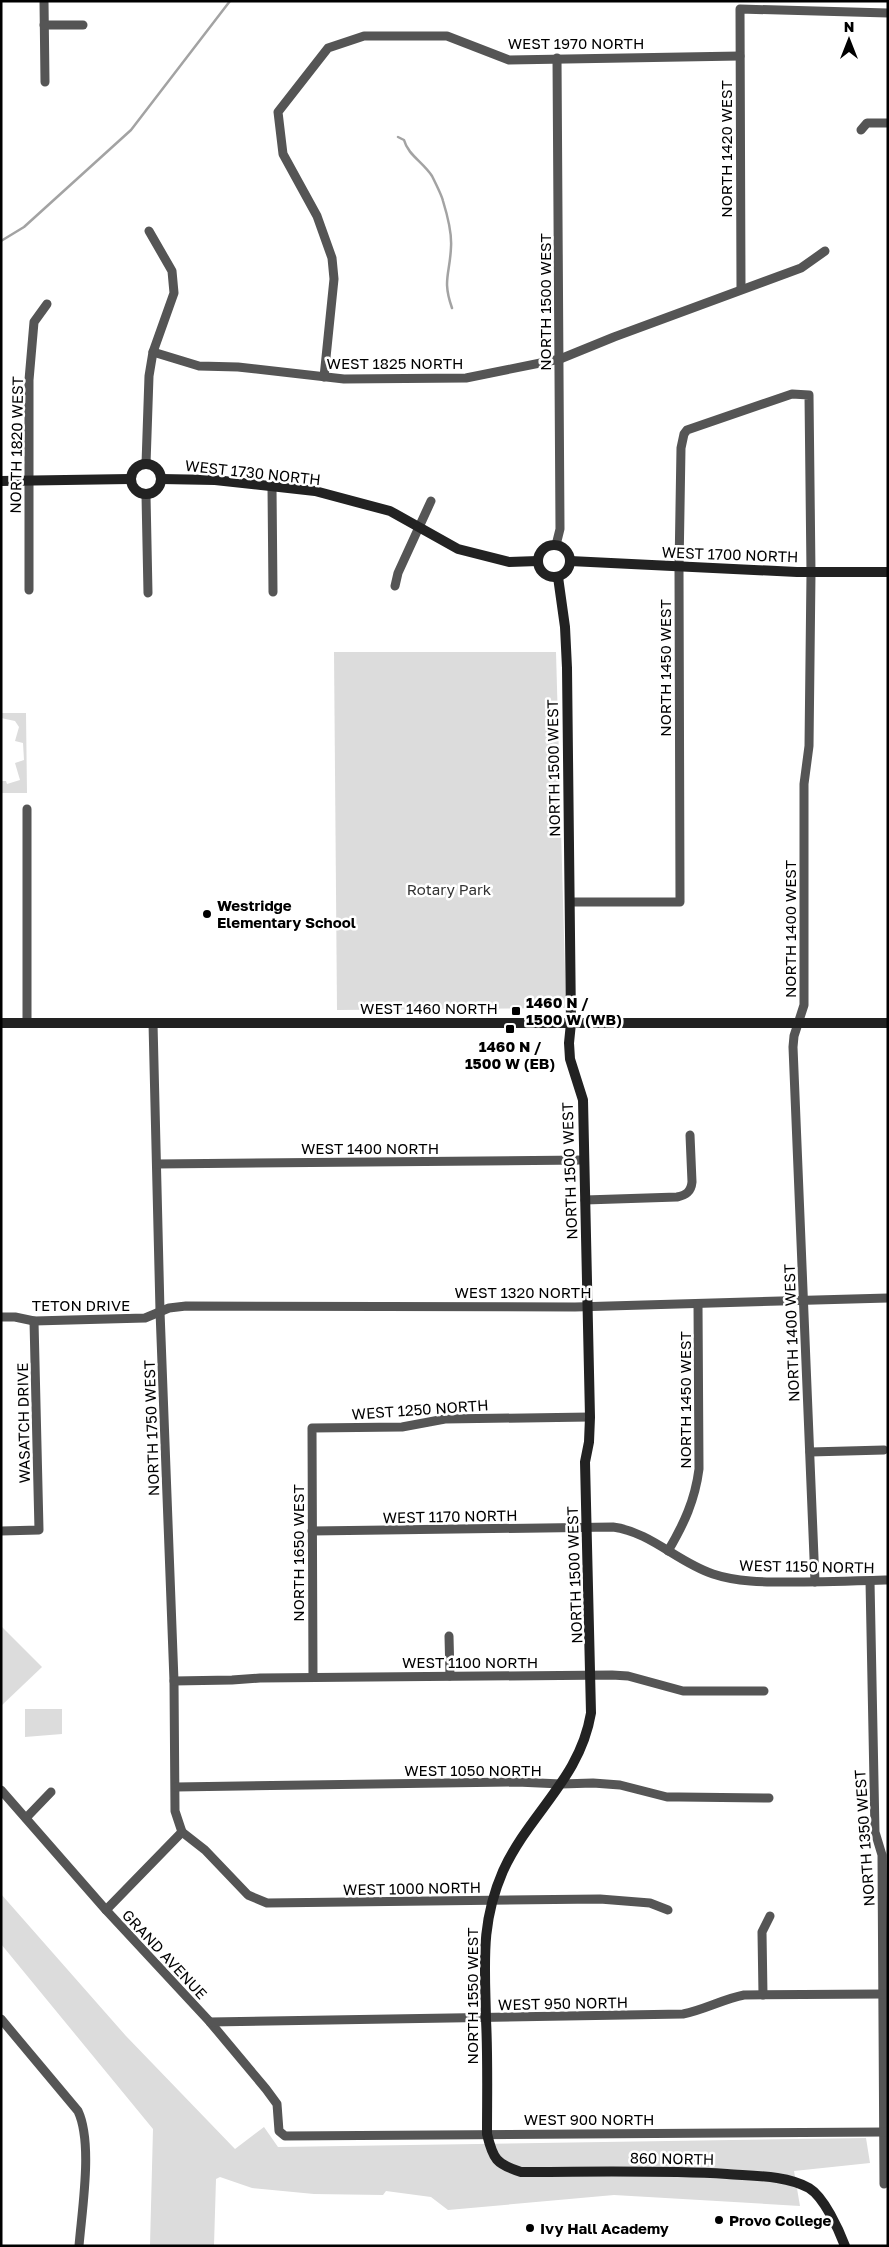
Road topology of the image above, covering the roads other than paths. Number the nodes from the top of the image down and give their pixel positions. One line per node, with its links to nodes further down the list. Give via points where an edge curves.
1 (44, 1): 3 (street)
2 (888, 13): 5 (street, NORTH 1420 WEST, via 740,9)
3 (44, 25): 4 (street); 7 (street)
4 (83, 25)
5 (740, 56): 6 (street, WEST 1970 NORTH); 12 (street, NORTH 1420 WEST)
6 (558, 58): 15 (street, NORTH 1500 WEST); 16 (street, WEST 1970 NORTH, via 509,60 447,36 364,36 328,48 278,112 283,154 317,216 332,258 334,279)
7 (45, 82)
8 (888, 122): 9 (street, via 867,122)
9 (861, 130)
10 (149, 231): 14 (street, via 172,271 174,293)
11 (825, 251): 12 (street, WEST 1825 NORTH, via 801,268)
12 (741, 289): 15 (street, WEST 1825 NORTH)
13 (47, 304): 22 (street, NORTH 1820 WEST, via 34,322 29,380)
14 (153, 352): 16 (street, WEST 1825 NORTH, via 199,366); 18 (street)
15 (560, 358): 16 (street, WEST 1825 NORTH, via 466,378); 27 (street, NORTH 1500 WEST, via 560,528)
16 (324, 377)
17 (684, 434): 30 (street, NORTH 1450 WEST); 32 (street, NORTH 1400 WEST, via 687,430 792,394 809,395)
18 (146, 464): 19 (street, via 135,468); 20 (street, via 157,468)
19 (130, 479): 22 (street); 24 (street, via 135,490)
20 (161, 479): 23 (street, WEST 1730 NORTH); 24 (street, via 156,490)
21 (1, 481): 22 (street)
22 (29, 481): 35 (street, NORTH 1820 WEST)
23 (272, 486): 26 (street, WEST 1730 NORTH, via 315,491 390,511); 36 (street)
24 (146, 495): 37 (street)
25 (430, 501): 26 (street)
26 (419, 527): 28 (street, WEST 1730 NORTH, via 458,548 509,562); 34 (street)
27 (556, 545): 28 (street, via 541,551); 29 (street, via 566,550)
28 (538, 561): 33 (street, via 546,576)
29 (570, 561): 30 (street, WEST 1700 NORTH); 33 (street, via 567,571)
30 (679, 568): 32 (street, WEST 1700 NORTH); 39 (street, NORTH 1450 WEST, via 680,902)
31 (888, 572): 32 (street, WEST 1700 NORTH)
32 (811, 573): 44 (street, NORTH 1400 WEST, via 809,746 804,784 804,1006)
33 (558, 577): 39 (street, NORTH 1500 WEST, via 567,668)
34 (395, 586)
35 (29, 590)
36 (272, 592)
37 (148, 593)
38 (27, 809): 41 (street)
39 (570, 902): 43 (street, NORTH 1500 WEST)
40 (1, 1023): 41 (street, WEST 1460 NORTH)
41 (27, 1023): 42 (street, WEST 1460 NORTH)
42 (153, 1023): 43 (street, WEST 1460 NORTH); 48 (street, NORTH 1750 WEST)
43 (571, 1023): 44 (street, WEST 1460 NORTH); 47 (street, NORTH 1500 WEST, via 570,1060 583,1100)
44 (800, 1023): 45 (street, WEST 1460 NORTH); 51 (street, NORTH 1400 WEST, via 793,1047)
45 (888, 1023)
46 (690, 1135): 49 (street, via 692,1182 686,1194)
47 (584, 1160): 48 (street, WEST 1400 NORTH); 49 (street, NORTH 1500 WEST)
48 (157, 1164): 54 (street, NORTH 1750 WEST)
49 (585, 1200): 53 (street, NORTH 1500 WEST)
50 (888, 1298): 51 (street, WEST 1320 NORTH)
51 (804, 1301): 52 (street, WEST 1320 NORTH); 60 (street, NORTH 1400 WEST)
52 (698, 1304): 53 (street, WEST 1320 NORTH); 64 (street, NORTH 1450 WEST, via 699,1469 687,1517)
53 (587, 1306): 54 (street, WEST 1320 NORTH, via 186,1306); 57 (street, NORTH 1500 WEST)
54 (160, 1311): 56 (street, TETON DRIVE, via 145,1318); 72 (street, NORTH 1750 WEST)
55 (1, 1317): 56 (street, TETON DRIVE)
56 (34, 1321): 62 (street, WASATCH DRIVE, via 39,1530)
57 (590, 1417): 58 (street, WEST 1250 NORTH, via 445,1419 402,1427); 61 (street, NORTH 1500 WEST, via 585,1462)
58 (312, 1428): 63 (street, NORTH 1650 WEST)
59 (884, 1450): 60 (street)
60 (810, 1452): 67 (street, NORTH 1400 WEST)
61 (588, 1528): 63 (street, WEST 1170 NORTH); 64 (street, WEST 1150 NORTH, via 626,1529); 69 (street, NORTH 1500 WEST)
62 (1, 1530)
63 (312, 1531): 71 (street, NORTH 1650 WEST)
64 (668, 1551): 67 (street, WEST 1150 NORTH, via 694,1567 727,1578 754,1582)
65 (888, 1580): 66 (street, WEST 1150 NORTH)
66 (870, 1581): 67 (street, WEST 1150 NORTH); 81 (street, NORTH 1350 WEST, via 875,1832)
67 (815, 1582)
68 (449, 1636): 70 (street)
69 (591, 1675): 70 (street, WEST 1100 NORTH); 73 (street, WEST 1100 NORTH, via 628,1676 683,1691); 74 (street, NORTH 1550 WEST, via 589,1728 577,1760)
70 (450, 1676): 71 (street, WEST 1100 NORTH)
71 (313, 1677): 72 (street, WEST 1100 NORTH)
72 (174, 1681): 75 (street, NORTH 1750 WEST)
73 (764, 1692)
74 (561, 1784): 75 (street, WEST 1050 NORTH); 78 (street, WEST 1050 NORTH, via 620,1785 673,1797); 82 (street, NORTH 1550 WEST, via 520,1840)
75 (176, 1787): 80 (street, NORTH 1750 WEST, via 176,1811)
76 (1, 1790): 79 (street, GRAND AVENUE)
77 (51, 1792): 79 (street)
78 (769, 1798)
79 (26, 1818): 83 (street, GRAND AVENUE)
80 (182, 1832): 82 (street, WEST 1000 NORTH, via 205,1850 248,1895 267,1903); 83 (street)
81 (885, 1855): 86 (street, NORTH 1350 WEST)
82 (492, 1900): 84 (street, WEST 1000 NORTH, via 610,1900 650,1903); 88 (street, NORTH 1550 WEST, via 484,1950)
83 (106, 1910): 90 (street, GRAND AVENUE)
84 (668, 1910)
85 (770, 1916): 87 (street, via 762,1932)
86 (883, 1994): 87 (street, WEST 950 NORTH); 91 (street, NORTH 1350 WEST)
87 (763, 1995): 88 (street, WEST 950 NORTH, via 728,1998 682,2014)
88 (486, 2018): 90 (street, WEST 950 NORTH); 92 (street, NORTH 1550 WEST)
89 (1, 2019): 95 (street, via 83,2121 86,2144)
90 (210, 2022): 93 (street, GRAND AVENUE, via 277,2104 279,2131 285,2136)
91 (884, 2132): 92 (street, WEST 900 NORTH); 94 (street, NORTH 1350 WEST)
92 (487, 2134): 93 (street, WEST 900 NORTH); 96 (street, 860 NORTH, via 492,2154 503,2166 522,2172 700,2172 778,2178 796,2183 810,2189 821,2201)
93 (295, 2136)
94 (884, 2184)
95 (79, 2246)
96 (846, 2246)

